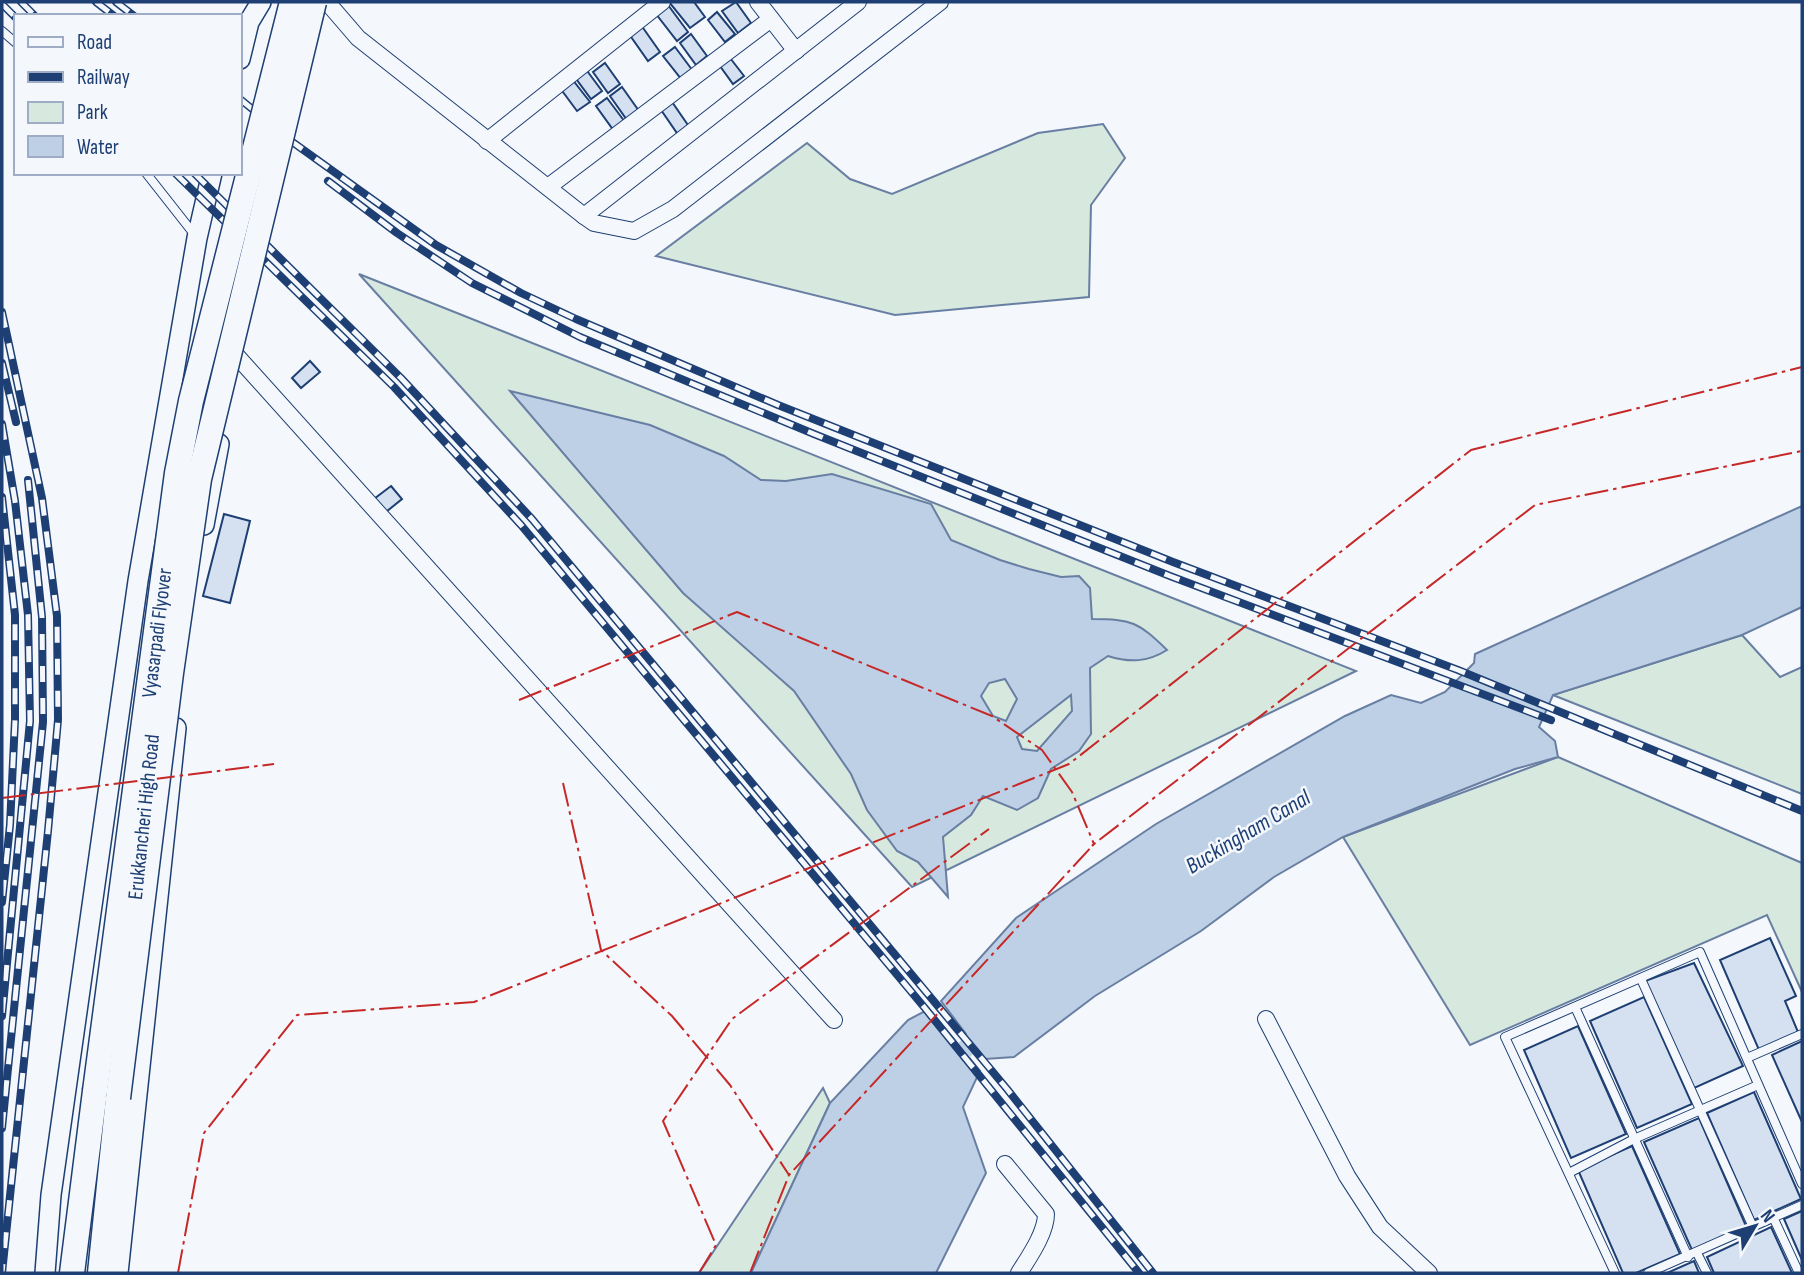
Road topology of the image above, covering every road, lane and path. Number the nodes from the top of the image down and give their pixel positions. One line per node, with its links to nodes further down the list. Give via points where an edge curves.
1 (261, 2): 10 (street, via 248,22)
2 (292, 2): 29 (main road, Vyasarpadi Flyover, bridge, via 177,473)
3 (314, 2): 29 (main road, Vyasarpadi Flyover, bridge, via 199,479)
4 (327, 2): 12 (street, via 358,38)
5 (662, 2): 12 (street)
6 (758, 2): 9 (street)
7 (857, 2): 11 (street)
8 (940, 2): 16 (street, via 673,209 634,231 594,223)
9 (771, 19): 11 (street); 15 (street)
10 (242, 50)
11 (796, 51): 16 (street)
12 (487, 141): 15 (street)
13 (148, 175): 17 (lane)
14 (212, 175): 17 (street, Erukkancheri High Road)
15 (548, 187): 16 (street)
16 (584, 216)
17 (197, 237): 18 (street, Erukkancheri High Road)
18 (186, 312): 19 (street, via 224,329); 20 (street, Erukkancheri High Road)
19 (235, 354): 21 (street, Erukkancheri High Road); 25 (street)
20 (126, 663): 21 (street); 41 (street, Erukkancheri High Road, via 51,1195)
21 (182, 670): 44 (street, Erukkancheri High Road)
22 (1641, 979): 23 (lane); 27 (lane, via 1700,952); 30 (lane)
23 (1575, 1007): 31 (lane); 33 (lane, via 1505,1037)
24 (1266, 1019): 45 (street, via 1347,1176 1380,1227)
25 (834, 1020)
26 (1802, 1034): 27 (lane)
27 (1747, 1058): 28 (lane)
28 (1758, 1085): 30 (lane); 34 (lane)
29 (106, 1094): 42 (main road, Vyasarpadi Flyover); 43 (main road, Vyasarpadi Flyover)
30 (1700, 1110): 31 (lane); 37 (lane)
31 (1634, 1139): 33 (lane); 39 (lane)
32 (1005, 1164): 40 (street, via 1046,1214)
33 (1569, 1173): 46 (lane)
34 (1802, 1184)
35 (1802, 1205): 36 (lane)
36 (1773, 1217): 37 (lane); 49 (lane)
37 (1753, 1227): 38 (lane)
38 (1697, 1252): 39 (lane); 48 (lane)
39 (1688, 1257): 47 (lane)
40 (1025, 1271)
41 (45, 1273)
42 (72, 1273)
43 (100, 1273)
44 (118, 1273)
45 (1429, 1273)
46 (1615, 1273)
47 (1648, 1273)
48 (1706, 1273)
49 (1799, 1273)

